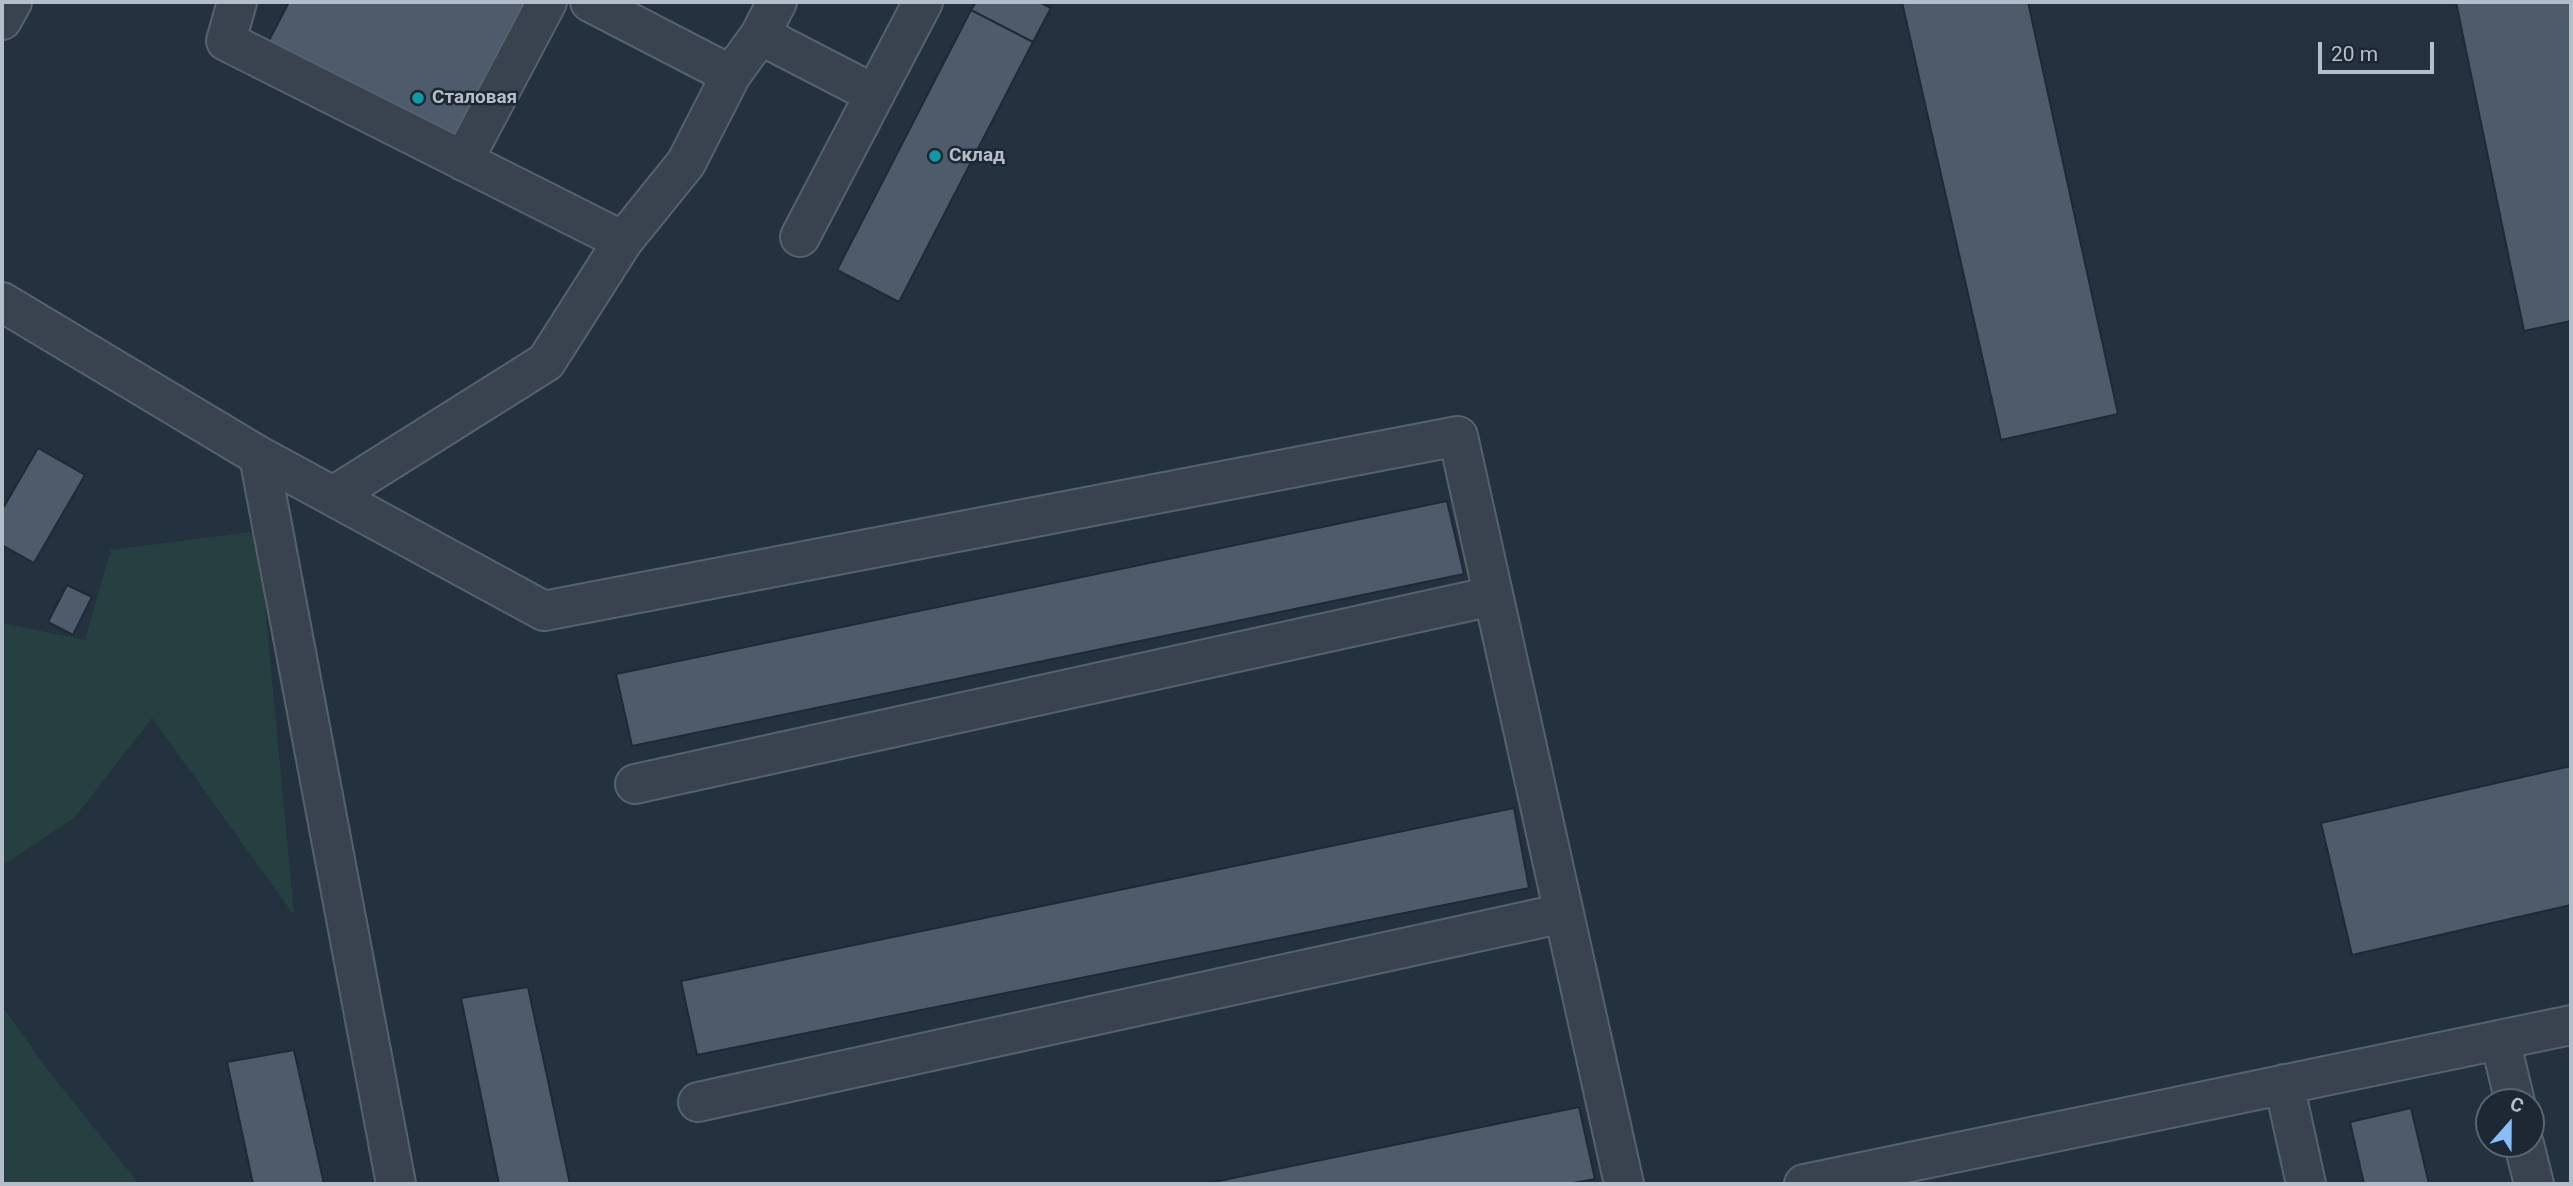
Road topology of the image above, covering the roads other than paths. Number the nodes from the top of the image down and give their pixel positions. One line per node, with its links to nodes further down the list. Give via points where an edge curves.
1 (12, 2): 7 (lane)
2 (237, 2): 10 (lane, via 226,41)
3 (547, 2): 10 (lane)
4 (590, 2): 8 (lane)
5 (923, 2): 9 (lane)
6 (768, 18): 8 (lane); 9 (lane)
7 (2, 20)
8 (731, 75): 12 (lane, via 686,163)
9 (874, 94): 11 (lane)
10 (463, 161): 12 (lane)
11 (800, 237)
12 (623, 241): 15 (lane, via 546,362)
13 (2, 302): 14 (lane)
14 (259, 456): 15 (lane); 25 (lane)
15 (333, 496): 16 (lane, via 544,611 1458,436)
16 (1493, 596): 17 (lane); 18 (lane)
17 (635, 783)
18 (1564, 914): 23 (lane); 26 (lane)
19 (2571, 1025): 20 (lane)
20 (2500, 1040): 21 (lane); 22 (lane)
21 (2284, 1084): 27 (lane); 28 (lane)
22 (2512, 1088)
23 (698, 1101)
24 (2527, 1158): 29 (lane)
25 (396, 1184)
26 (1624, 1184)
27 (1804, 1184)
28 (2306, 1184)
29 (2533, 1184)

